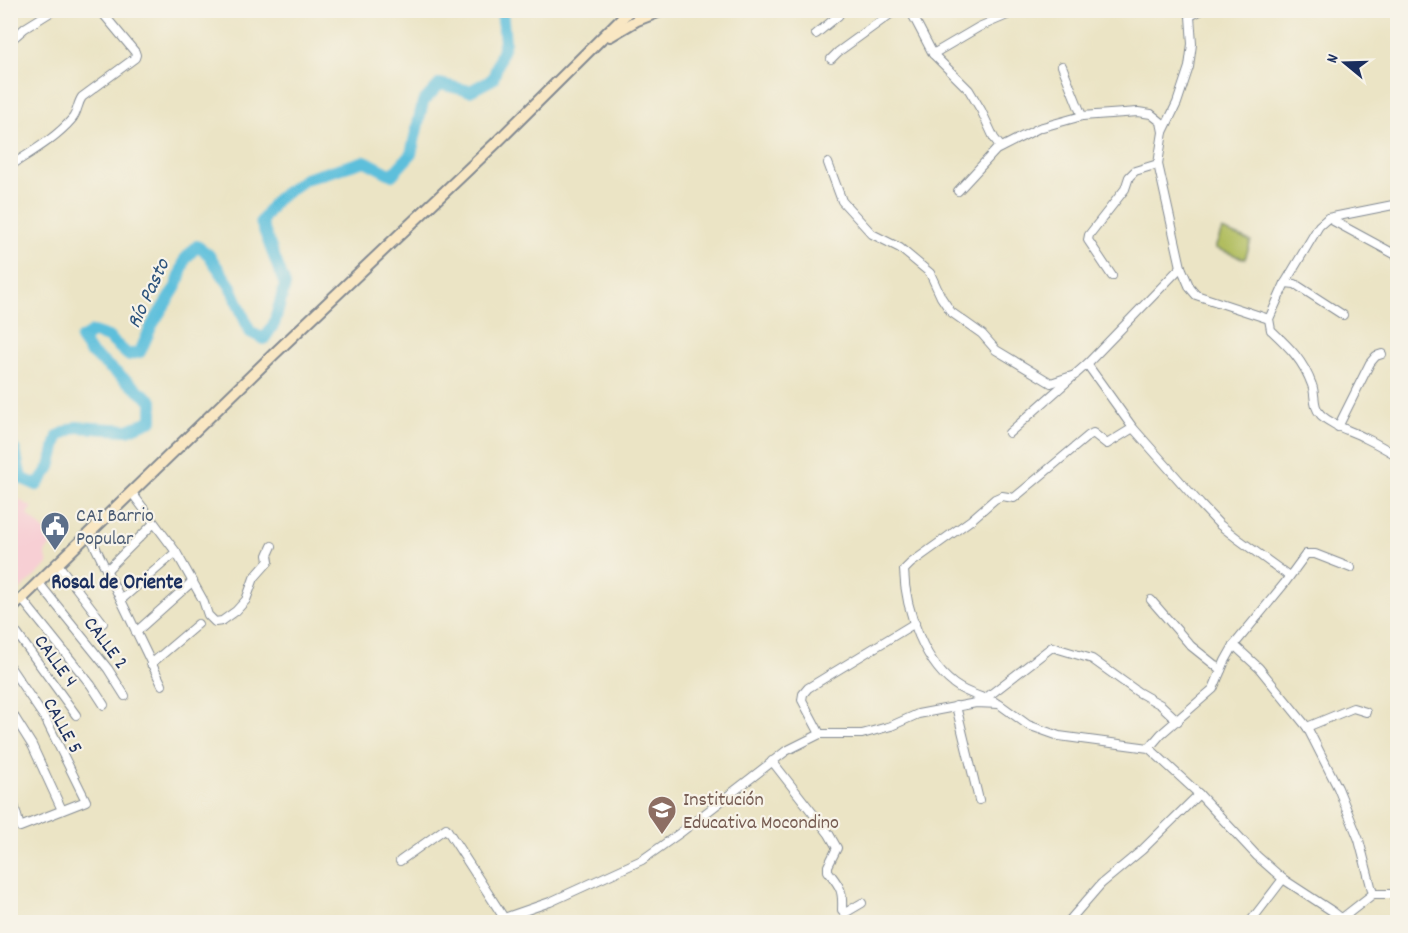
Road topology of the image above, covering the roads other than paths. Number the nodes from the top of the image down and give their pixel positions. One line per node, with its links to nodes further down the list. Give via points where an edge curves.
1 (54, 10): 12 (street)
2 (100, 10): 22 (street, via 135,52 135,58 82,97 73,119)
3 (630, 10): 13 (main road)
4 (663, 10): 13 (main road)
5 (842, 10): 11 (street)
6 (896, 10): 15 (street)
7 (910, 10): 14 (street)
8 (1019, 10): 14 (street, via 979,27)
9 (1202, 10): 10 (street)
10 (1188, 13): 18 (street, via 1192,44 1189,67)
11 (816, 34)
12 (10, 41)
13 (596, 43): 39 (main road)
14 (933, 54): 19 (street, via 969,90)
15 (831, 59)
16 (1062, 66): 17 (street)
17 (1082, 116): 18 (street, via 1151,114 1161,122); 19 (street, via 1039,128)
18 (1163, 132): 21 (street)
19 (1000, 147): 23 (street)
20 (828, 164): 34 (street, via 842,201 872,234 900,248 930,273 951,312 982,334 996,350 1052,383)
21 (1158, 164): 27 (street); 28 (street, via 1135,171 1129,177 1125,189 1089,236)
22 (10, 166)
23 (958, 191)
24 (1398, 204): 25 (street)
25 (1328, 218): 26 (street); 29 (street, via 1319,226)
26 (1398, 256)
27 (1181, 267): 31 (street, via 1196,295); 33 (street)
28 (1112, 276)
29 (1285, 283): 30 (street, via 1295,284); 31 (street)
30 (1343, 315)
31 (1269, 319): 35 (street, via 1271,330 1296,354 1313,386 1316,408)
32 (1382, 354): 35 (street, via 1370,363)
33 (1087, 364): 34 (street); 36 (street)
34 (1074, 375): 37 (street)
35 (1338, 427): 38 (street)
36 (1133, 428): 47 (street, via 1220,525); 55 (street, via 1107,444 1093,433 1088,436 1014,498 995,499 911,563 904,570 904,580)
37 (1009, 433)
38 (1398, 456)
39 (132, 493): 40 (street); 41 (main road)
40 (154, 523): 43 (street); 46 (street)
41 (89, 534): 44 (main road); 46 (street)
42 (272, 546): 48 (street, via 269,561 254,578 246,600 222,621 215,622 208,615)
43 (176, 552): 48 (street); 51 (street)
44 (57, 563): 49 (main road); 54 (street)
45 (1351, 568): 47 (street, via 1306,554)
46 (107, 570): 51 (street)
47 (1289, 576): 59 (street)
48 (193, 581): 58 (street)
49 (38, 582): 50 (main road); 64 (street, CALLE 2)
50 (21, 598): 53 (main road); 67 (street)
51 (122, 599): 58 (street)
52 (1151, 600): 62 (street, via 1191,646)
53 (10, 610)
54 (103, 623)
55 (915, 623): 65 (street, via 922,646 933,663 960,688); 74 (street, via 808,688 802,700)
56 (10, 624): 71 (street, CALLE 4)
57 (198, 624): 60 (street)
58 (136, 632): 60 (street)
59 (1234, 645): 62 (street); 73 (street, via 1259,668)
60 (151, 664): 63 (street)
61 (10, 667): 80 (street, CALLE 5, via 46,720 86,801)
62 (1221, 670): 72 (street, via 1213,690)
63 (162, 685)
64 (125, 696)
65 (986, 698): 66 (street); 72 (street, via 1052,647 1092,659 1161,705)
66 (999, 704): 68 (street); 75 (street, via 1028,725 1059,736)
67 (104, 705)
68 (956, 706): 74 (street, via 918,714 862,734); 79 (street)
69 (10, 710): 80 (street)
70 (1366, 712): 73 (street, via 1353,708)
71 (76, 715)
72 (1178, 721): 75 (street)
73 (1307, 727): 83 (street, via 1359,840)
74 (820, 734): 76 (street)
75 (1149, 748): 78 (street)
76 (772, 761): 85 (street, via 837,848 828,871 841,889 842,910 845,913); 86 (street, via 642,860)
77 (10, 790): 80 (street, via 20,827)
78 (1199, 794): 82 (street); 88 (street, via 1101,884)
79 (979, 800)
80 (62, 810)
81 (400, 861): 86 (street, via 446,828)
82 (1283, 879): 87 (street); 89 (street)
83 (1373, 894): 84 (street); 87 (street)
84 (1398, 894)
85 (862, 903)
86 (501, 920)
87 (1344, 921)
88 (1068, 922)
89 (1250, 922)

